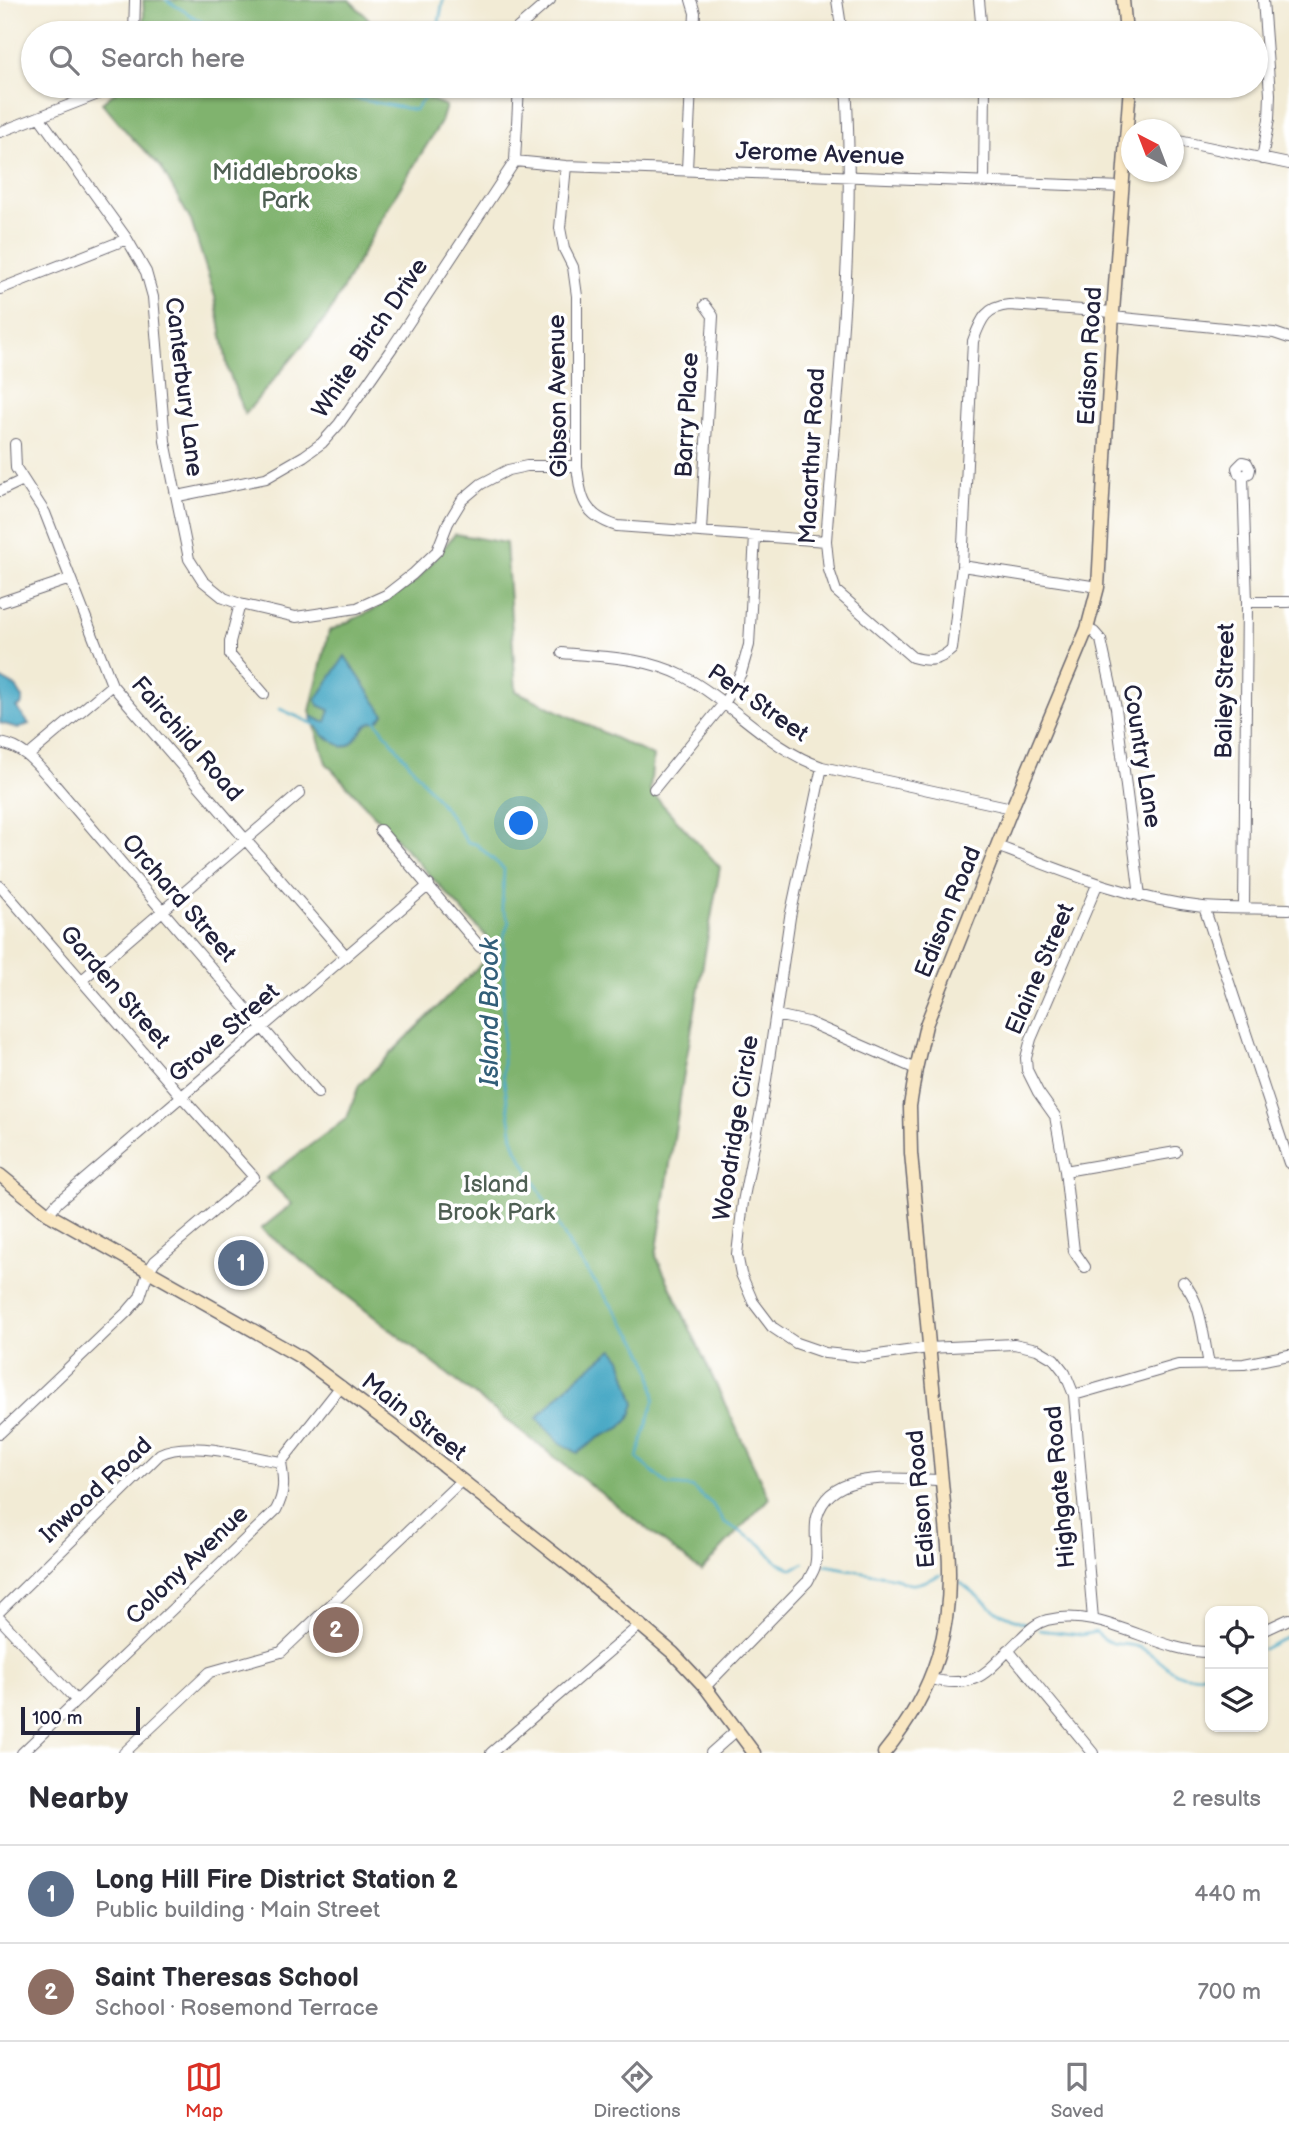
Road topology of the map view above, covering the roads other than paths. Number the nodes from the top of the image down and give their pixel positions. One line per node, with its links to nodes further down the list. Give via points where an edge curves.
1 (135, 0): 8 (street)
2 (550, 0): 9 (street)
3 (691, 0): 10 (street)
4 (837, 0): 11 (street)
5 (979, 0): 12 (street)
6 (1123, 0): 13 (street)
7 (1263, 0): 14 (street)
8 (134, 21)
9 (526, 21)
10 (695, 21)
11 (840, 21)
12 (981, 21)
13 (1125, 21)
14 (1265, 21)
15 (1268, 67): 26 (street, via 1269,119)
16 (88, 98): 22 (street)
17 (518, 98): 27 (street)
18 (690, 98): 30 (street)
19 (846, 98): 31 (street, Macarthur Road)
20 (985, 98): 32 (street)
21 (1129, 98): 23 (street, Edison Road)
22 (40, 118): 24 (street); 35 (street, Canterbury Lane)
23 (1130, 119)
24 (0, 132)
25 (1184, 142): 26 (street)
26 (1262, 159): 28 (street)
27 (515, 161): 29 (street, Jerome Avenue); 45 (street, White Birch Drive, via 392,348 322,443 266,478)
28 (1289, 164)
29 (566, 166): 30 (street, Jerome Avenue); 41 (street, Gibson Avenue, via 560,228 577,296)
30 (687, 169): 31 (street, Jerome Avenue)
31 (849, 177): 32 (street, Jerome Avenue); 48 (street, Macarthur Road)
32 (984, 181): 34 (street, Jerome Avenue)
33 (1124, 182): 34 (street, Edison Road)
34 (1123, 187): 38 (street, Edison Road)
35 (127, 239): 36 (street); 45 (street, Canterbury Lane, via 146,272 153,296 165,441)
36 (0, 289)
37 (705, 305): 46 (street, Barry Place, via 713,316)
38 (1113, 314): 39 (street, Macarthur Road); 49 (street, Macarthur Road, via 1009,305 995,306 983,317 973,341); 51 (street, Edison Road)
39 (1289, 338)
40 (15, 444): 43 (street, Fairchild Road, via 16,468)
41 (577, 466): 46 (street, Gibson Avenue, via 588,510 600,521 643,530); 55 (street, Canterbury Lane, via 527,466 481,484 462,500 429,559 386,595 357,608 296,617)
42 (1243, 476): 53 (street, Bailey Street)
43 (23, 480): 44 (street); 50 (street, Fairchild Road, via 45,513)
44 (0, 491)
45 (178, 496): 55 (street, Canterbury Lane, via 189,559 203,581)
46 (701, 531): 47 (street, Gibson Avenue)
47 (755, 536): 48 (street, Gibson Avenue); 60 (street, via 749,645 741,673)
48 (826, 541): 49 (street, Macarthur Road, via 836,591 912,657 926,661 941,659 952,649)
49 (962, 566): 51 (street)
50 (70, 579): 52 (street); 58 (street, Fairchild Road)
51 (1098, 587): 56 (street, Edison Road)
52 (2, 601)
53 (1247, 602): 54 (street); 74 (street, Bailey Street)
54 (1289, 603)
55 (240, 604): 59 (street, via 230,655)
56 (1087, 629): 66 (street, Edison Road); 73 (street, Country Lane, via 1101,640 1116,708)
57 (562, 653): 60 (street, Pert Street, via 657,665)
58 (112, 685): 62 (street); 68 (street, Fairchild Road)
59 (264, 694)
60 (724, 702): 63 (street, Pert Street, via 780,746); 64 (street)
61 (0, 743): 62 (street, Orchard Street)
62 (29, 755): 77 (street, Orchard Street)
63 (822, 767): 66 (street, Pert Street); 81 (street, Woodridge Circle, via 790,918)
64 (654, 789)
65 (300, 793): 68 (street)
66 (1012, 808): 69 (street, Edison Road)
67 (380, 830): 70 (street)
68 (247, 841): 77 (street); 79 (street, Fairchild Road)
69 (996, 846): 71 (street); 83 (street, Edison Road, via 926,1025)
70 (429, 885): 78 (street); 79 (street, Grove Street)
71 (1097, 885): 73 (street); 89 (street, Elaine Street, via 1026,1058 1031,1080 1055,1116)
72 (0, 886): 80 (street, Garden Street)
73 (1140, 897): 75 (street)
74 (1244, 906): 75 (street); 76 (street)
75 (1204, 907): 86 (street)
76 (1289, 909)
77 (162, 912): 80 (street); 82 (street, Orchard Street)
78 (480, 947)
79 (346, 956): 82 (street, Grove Street)
80 (82, 980): 85 (street, Garden Street)
81 (776, 1015): 83 (street, via 808,1022); 95 (street, Woodridge Circle, via 737,1254 753,1302 772,1327 796,1343 825,1353 864,1357)
82 (263, 1028): 84 (street, Orchard Street); 85 (street, Grove Street)
83 (916, 1069): 95 (street, Edison Road, via 911,1153)
84 (318, 1093)
85 (182, 1097): 91 (street, Grove Street); 93 (street, Garden Street, via 254,1177 155,1261)
86 (1285, 1138): 88 (street)
87 (1176, 1152): 89 (street)
88 (1289, 1163)
89 (1065, 1171): 92 (street, Elaine Street, via 1074,1251)
90 (1, 1179): 91 (street, Main Street)
91 (48, 1214): 93 (street, Main Street)
92 (1085, 1268)
93 (148, 1272): 98 (street, Main Street, via 248,1326); 100 (street, via 128,1311)
94 (1183, 1282): 97 (street, via 1195,1300)
95 (928, 1348): 99 (street, Highgate Road, via 1014,1344 1037,1349 1054,1359); 102 (street, Edison Road)
96 (1289, 1355): 97 (street, via 1244,1364)
97 (1209, 1364): 99 (street, via 1178,1365)
98 (341, 1386): 101 (street); 103 (street, Main Street)
99 (1074, 1395): 106 (street, Highgate Road)
100 (0, 1433)
101 (281, 1462): 104 (street, Inwood Road, via 190,1447 160,1454); 114 (street, Colony Avenue, via 285,1483 276,1510)
102 (941, 1480): 112 (street, Edison Road, via 949,1601); 113 (street, via 857,1480 824,1500 817,1518 815,1566 808,1581)
103 (461, 1481): 108 (street, Main Street); 117 (street, via 279,1653 210,1672)
104 (0, 1611)
105 (0, 1619): 114 (street)
106 (1093, 1619): 110 (street, via 1040,1622); 111 (street)
107 (1289, 1619): 109 (street)
108 (640, 1623): 113 (street, Main Street); 118 (street)
109 (1268, 1628)
110 (1008, 1650): 112 (street, via 970,1682); 122 (street)
111 (1205, 1653)
112 (930, 1679): 121 (street, Edison Road, via 918,1706)
113 (705, 1687): 115 (street, Main Street)
114 (76, 1700): 116 (street, Colony Avenue)
115 (738, 1729): 119 (street); 120 (street, Main Street)
116 (22, 1753)
117 (124, 1753)
118 (491, 1753)
119 (711, 1753)
120 (754, 1753)
121 (884, 1753)
122 (1093, 1753)

